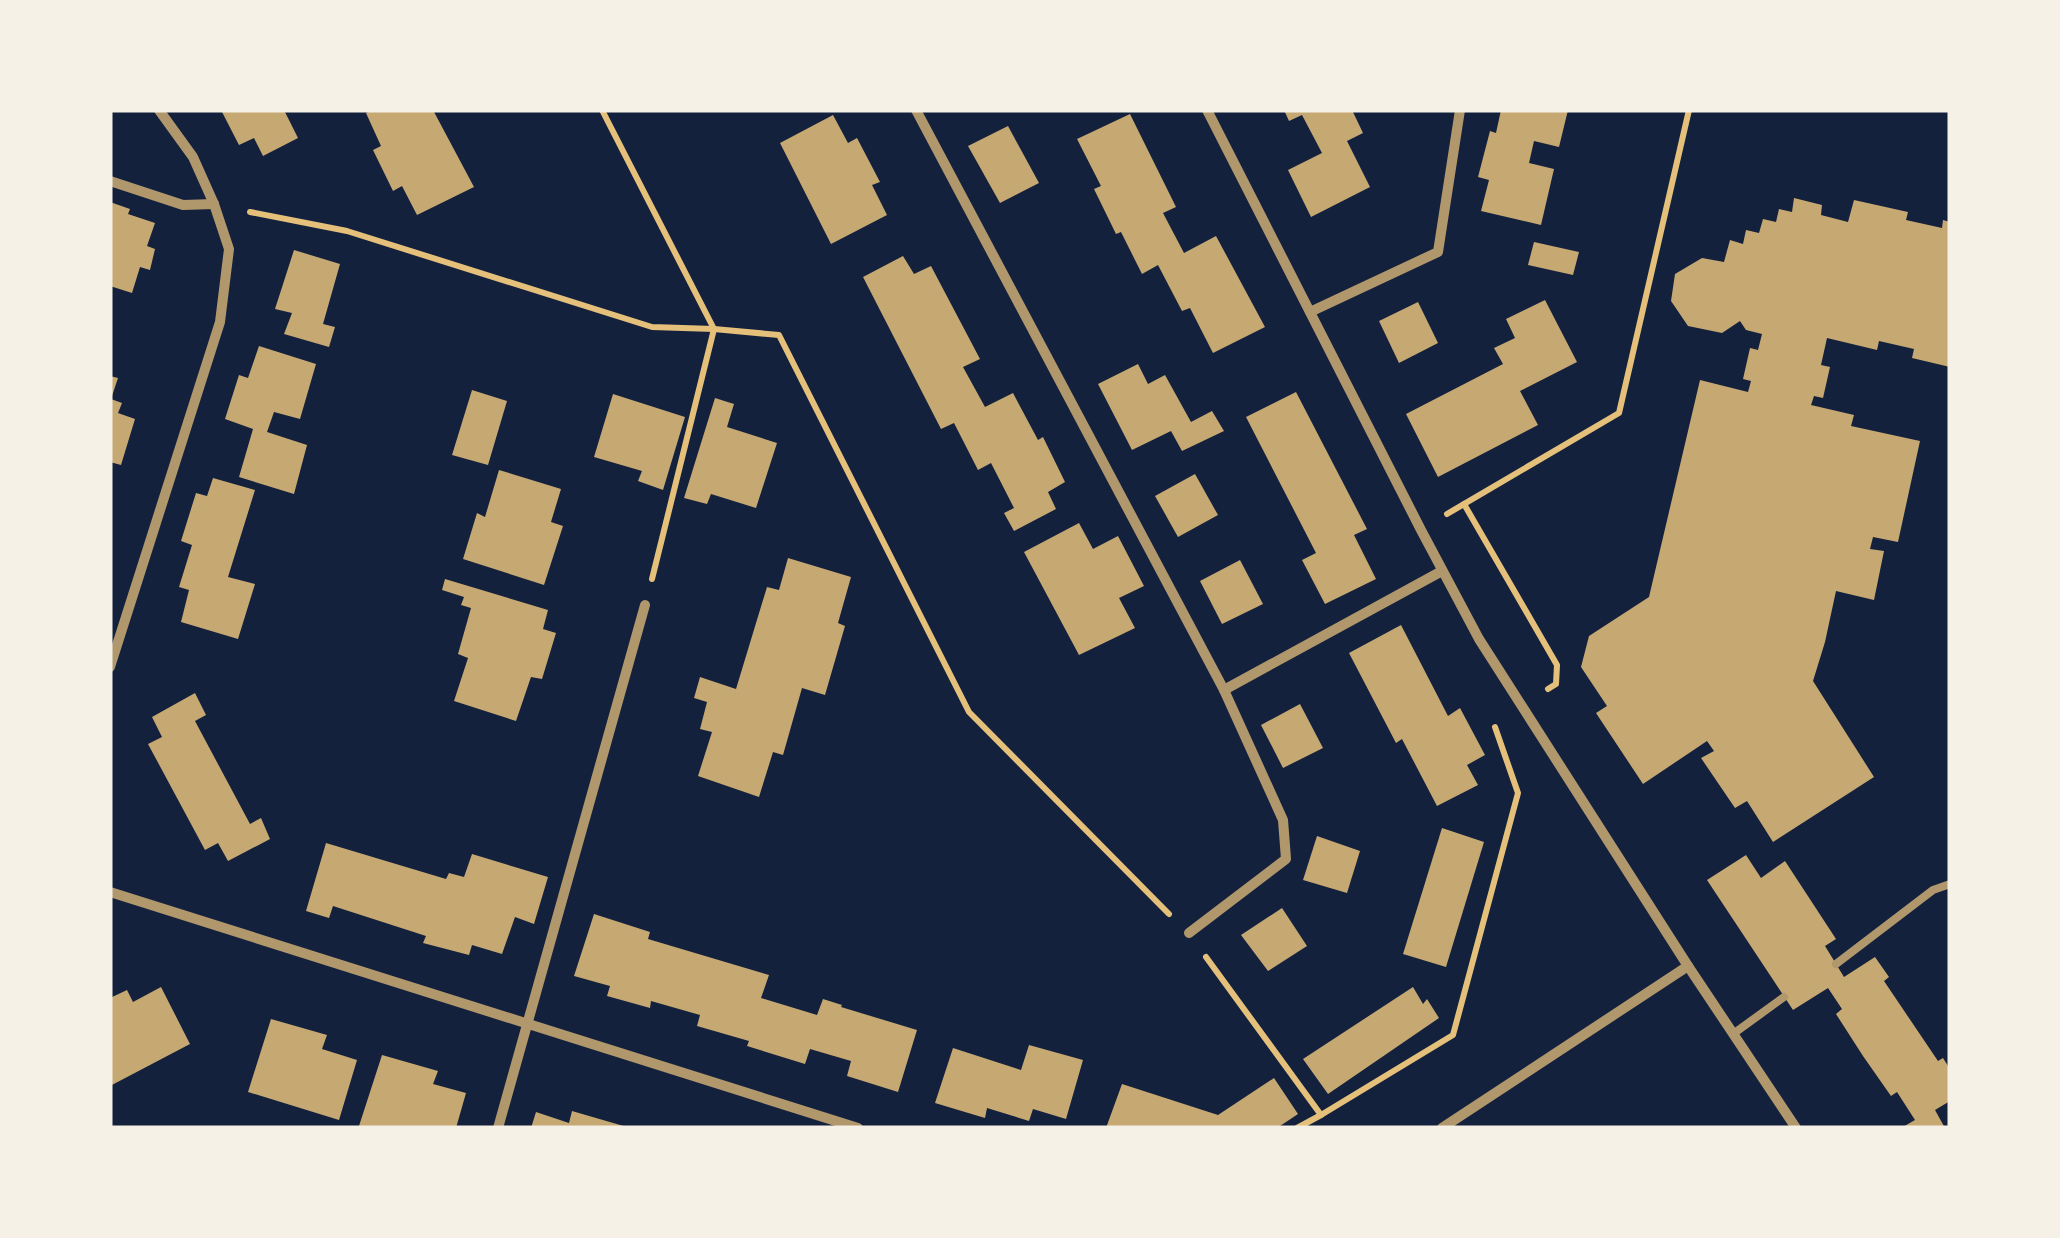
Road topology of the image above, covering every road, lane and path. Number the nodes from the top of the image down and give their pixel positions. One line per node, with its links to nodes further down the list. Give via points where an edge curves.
1 (159, 110): 8 (street, via 193,157)
2 (602, 110): 10 (path)
3 (916, 110): 16 (street)
4 (1208, 110): 9 (street)
5 (1460, 110): 9 (street, via 1438,252)
6 (1689, 110): 11 (path, via 1619,413)
7 (110, 181): 8 (street, via 184,204)
8 (214, 204): 10 (path, via 347,231 652,327); 15 (street, via 229,250 220,322)
9 (1310, 312): 12 (street)
10 (714, 329): 14 (path); 20 (path, via 780,335 969,712)
11 (1464, 504): 12 (path); 17 (path, via 1557,665 1556,684)
12 (1420, 530): 13 (street)
13 (1442, 571): 16 (street); 17 (street)
14 (645, 605): 24 (street)
15 (110, 666)
16 (1224, 690): 20 (street, via 1283,820 1286,859)
17 (1521, 707): 22 (street); 26 (path, via 1492,720 1518,792 1453,1035)
18 (1950, 884): 21 (lane)
19 (110, 892): 24 (street)
20 (1189, 933): 26 (path)
21 (1836, 964)
22 (1688, 966): 25 (street); 30 (street)
23 (1784, 997): 25 (lane)
24 (528, 1024): 27 (street); 28 (street)
25 (1733, 1034): 31 (street)
26 (1322, 1115): 29 (path)
27 (498, 1128)
28 (858, 1128)
29 (1297, 1128)
30 (1442, 1128)
31 (1796, 1128)

